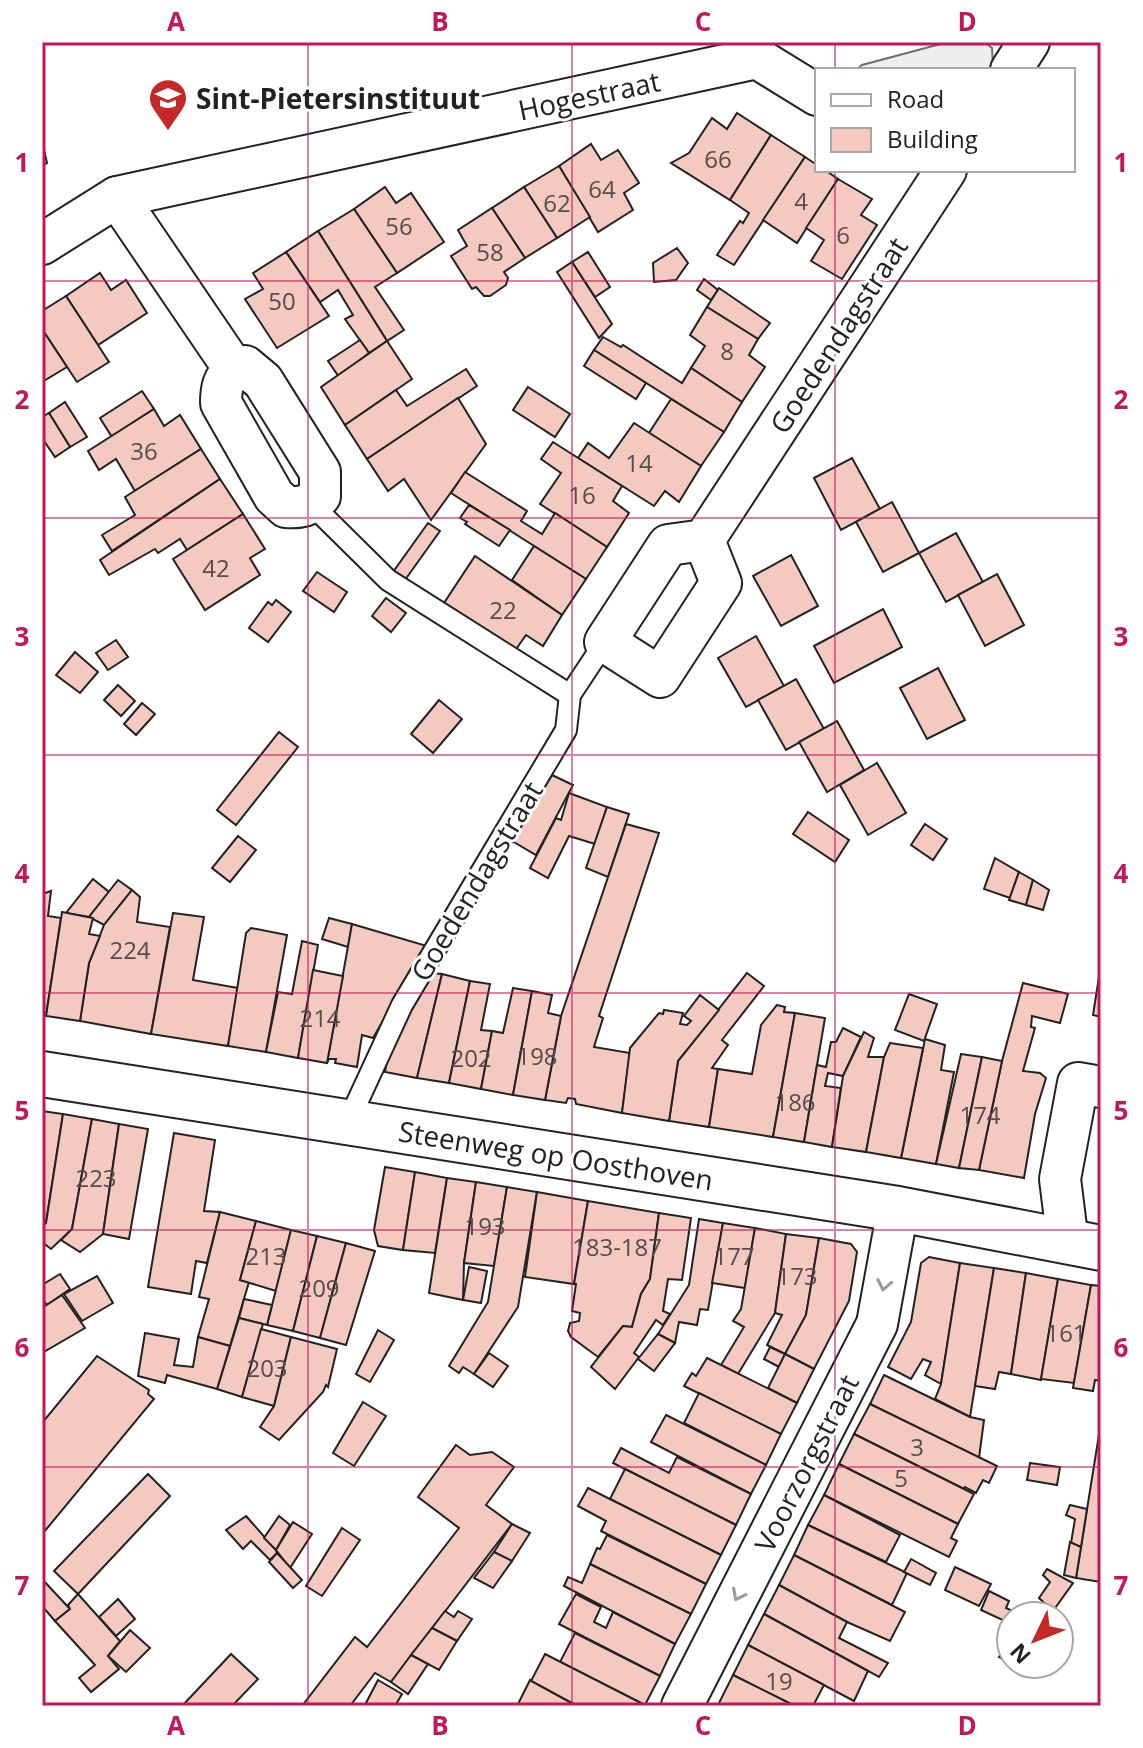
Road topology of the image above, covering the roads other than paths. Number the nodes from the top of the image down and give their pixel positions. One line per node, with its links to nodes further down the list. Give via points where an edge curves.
1 (1029, 42): 2 (street)
2 (1012, 68)
3 (815, 94): 5 (street, Hogestraat, via 757,58)
4 (943, 172): 8 (street, Goedendagstraat)
5 (117, 197): 6 (street, Hogestraat); 7 (street, via 234,369 245,366 263,381 320,472 320,496)
6 (42, 244)
7 (311, 504): 10 (lane, via 388,580)
8 (704, 540): 9 (street, Goedendagstraat, via 668,545); 9 (street, via 721,583 660,677)
9 (605, 642): 10 (lane, Goedendagstraat)
10 (570, 695): 13 (lane, Goedendagstraat, via 566,730 402,1005)
11 (42, 1074): 13 (street, Steenweg op Oosthoven)
12 (1101, 1087): 15 (street, Steenweg op Oosthoven, via 1078,1083 1060,1179)
13 (348, 1122): 14 (street, Steenweg op Oosthoven)
14 (898, 1209): 15 (street, Steenweg op Oosthoven); 16 (street, Voorzorgstraat, one-way to 16, via 877,1324)
15 (1085, 1245)
16 (682, 1706)

